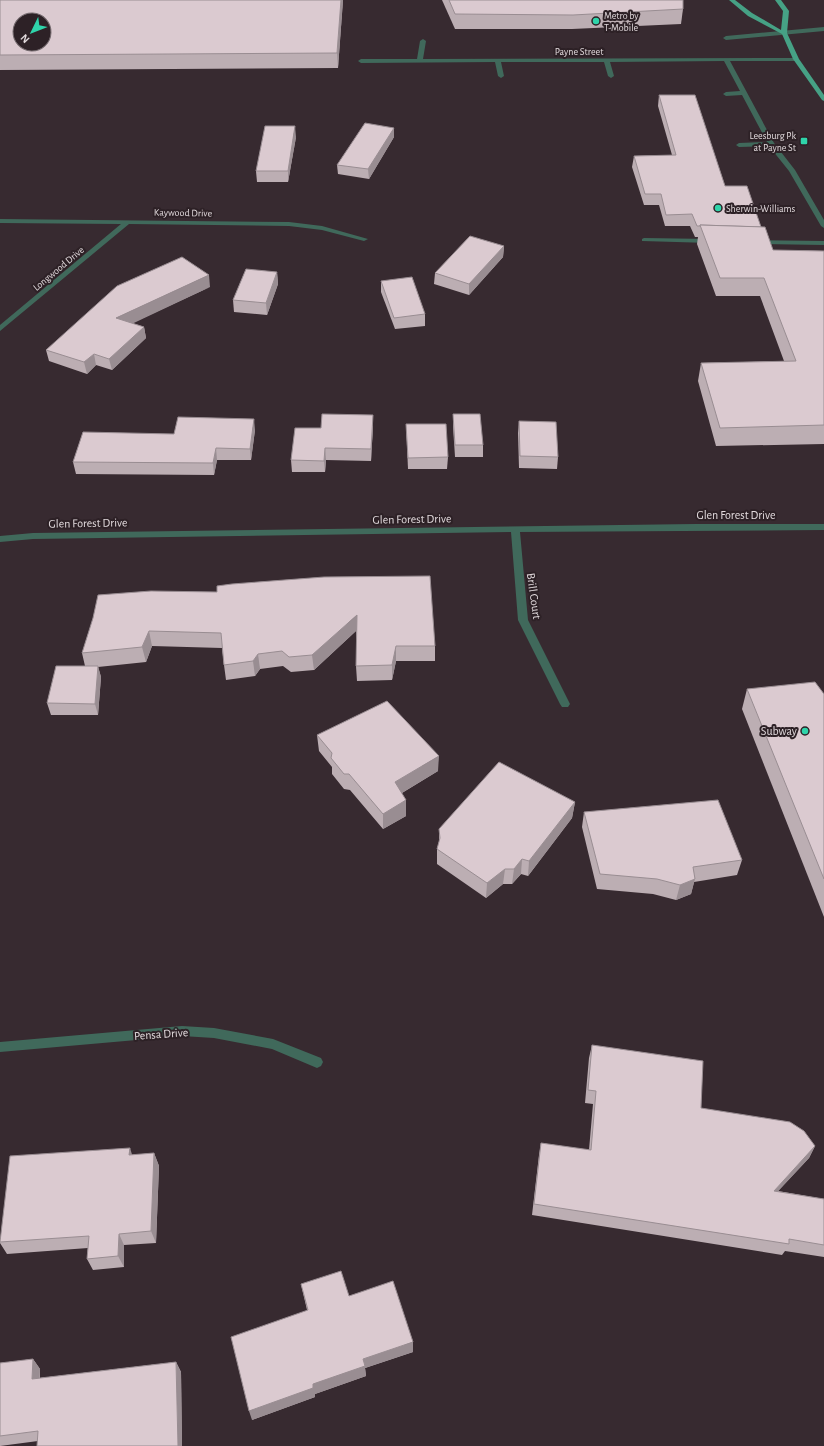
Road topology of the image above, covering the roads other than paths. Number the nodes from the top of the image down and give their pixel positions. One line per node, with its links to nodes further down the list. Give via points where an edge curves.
1 (732, 0): 4 (main road, via 762,23)
2 (778, 0): 4 (main road, via 786,11)
3 (824, 29): 4 (street)
4 (784, 33): 5 (street); 8 (main road)
5 (726, 38)
6 (423, 41): 12 (street)
7 (726, 59): 8 (street, Payne Street); 10 (street, Payne Street); 15 (street)
8 (796, 59): 17 (main road)
9 (498, 60): 10 (street, Payne Street); 12 (street, Payne Street); 13 (street)
10 (607, 60): 14 (street)
11 (361, 61): 12 (street, Payne Street)
12 (420, 61)
13 (501, 76)
14 (611, 76)
15 (745, 93): 16 (street); 18 (street)
16 (726, 94)
17 (824, 99)
18 (771, 144): 19 (street); 21 (street, via 792,170)
19 (739, 145)
20 (824, 210): 21 (street)
21 (815, 211): 24 (street)
22 (0, 221): 23 (street, Kaywood Drive)
23 (128, 222): 25 (street, Kaywood Drive, via 289,224 322,228); 30 (street, Longwood Drive)
24 (824, 226)
25 (364, 239)
26 (644, 240): 27 (street)
27 (714, 241)
28 (746, 242): 29 (street)
29 (824, 243)
30 (0, 329)
31 (824, 527): 32 (street, Glen Forest Drive)
32 (514, 530): 33 (street, Glen Forest Drive, via 33,536); 34 (street, Brill Court, via 523,620)
33 (0, 539)
34 (565, 704)
35 (0, 1047): 36 (street, Pensa Drive, via 182,1031 214,1033 273,1044)
36 (318, 1062)

